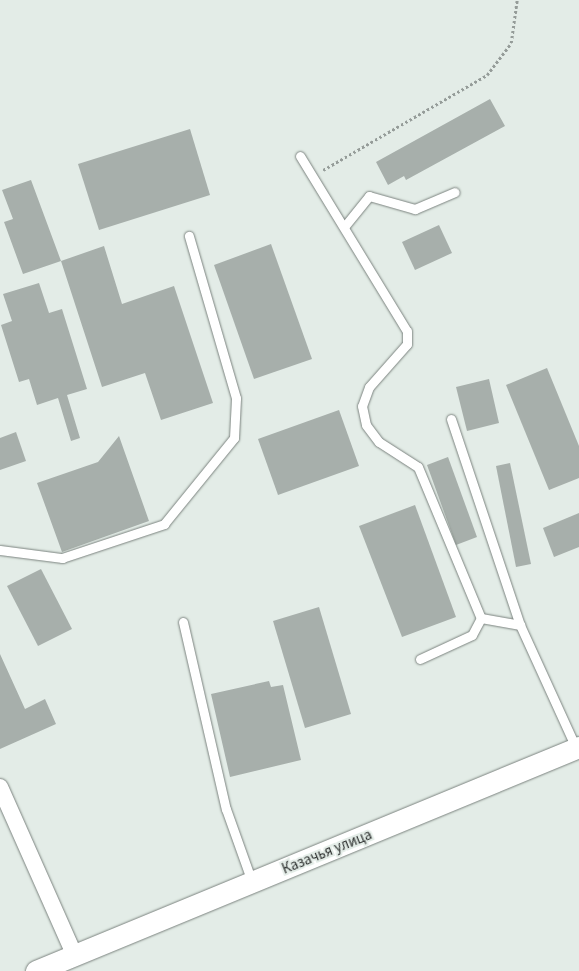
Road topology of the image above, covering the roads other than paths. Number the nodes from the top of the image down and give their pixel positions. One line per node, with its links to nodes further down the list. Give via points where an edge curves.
1 (300, 156): 3 (lane)
2 (455, 192): 3 (lane, via 415,209 369,196)
3 (344, 227): 7 (lane, via 407,331 408,344 369,387 362,406 366,425 379,442 418,467)
4 (189, 236): 6 (lane, via 236,398 234,438 164,524 62,558)
5 (451, 419): 9 (lane)
6 (0, 550)
7 (481, 618): 9 (lane); 10 (lane, via 472,634)
8 (183, 622): 13 (lane, via 226,809)
9 (520, 626): 11 (lane)
10 (420, 659)
11 (577, 748): 13 (street, Казачья улица)
12 (0, 787): 14 (street)
13 (252, 882): 14 (street, Казачья улица)
14 (74, 954): 15 (street, Казачья улица)
15 (36, 971)

